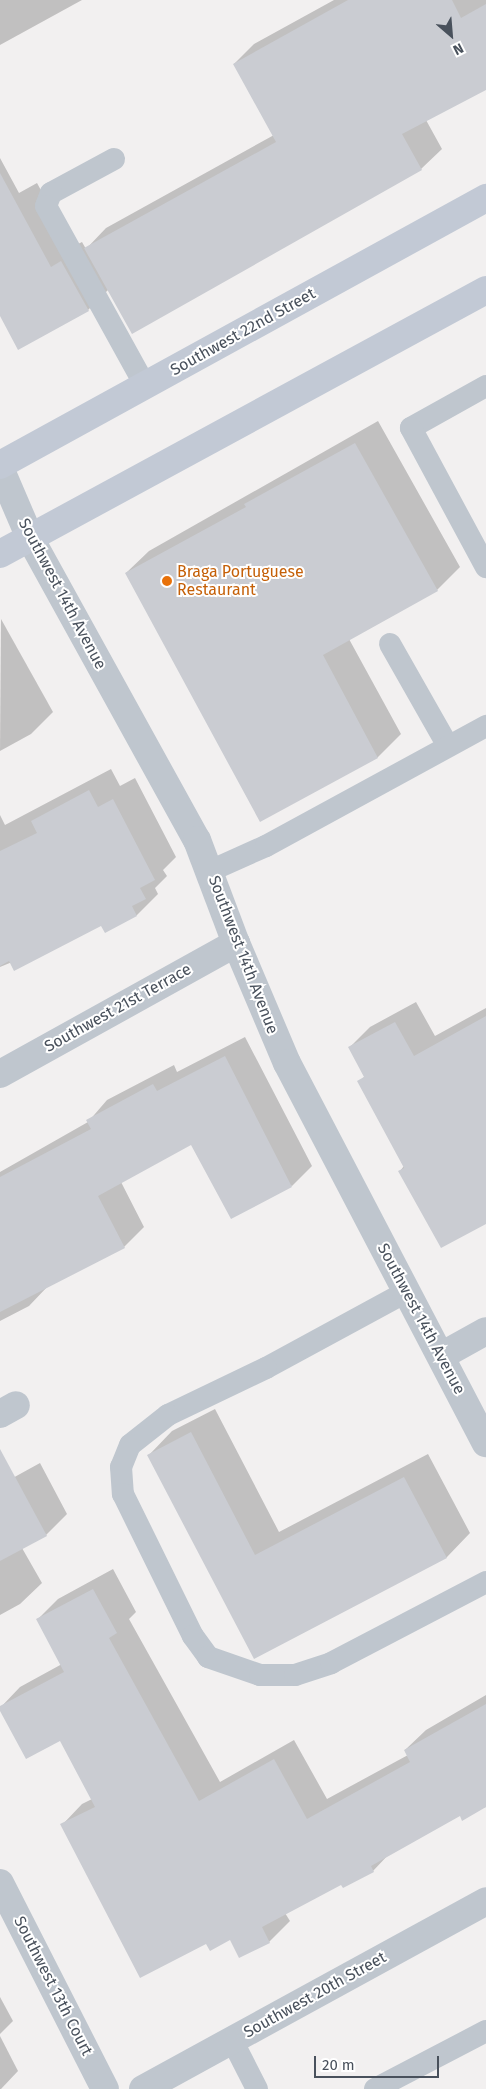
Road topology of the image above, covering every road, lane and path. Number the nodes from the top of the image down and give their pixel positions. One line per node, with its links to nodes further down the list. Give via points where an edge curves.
1 (114, 159): 4 (lane, via 51,193 46,206)
2 (486, 198): 4 (main road, Southwest 22nd Street)
3 (486, 290): 7 (main road)
4 (144, 386): 6 (main road, Southwest 22nd Street)
5 (486, 386): 9 (lane, via 411,428)
6 (0, 467): 7 (street, Southwest 14th Avenue)
7 (30, 538): 8 (main road); 13 (street, Southwest 14th Avenue, via 198,840)
8 (0, 554)
9 (486, 567)
10 (390, 644): 12 (lane)
11 (486, 726): 12 (lane)
12 (448, 746): 13 (lane, via 266,846)
13 (210, 870): 14 (street, Southwest 14th Avenue)
14 (236, 943): 15 (street, Southwest 21st Terrace); 16 (street, Southwest 14th Avenue, via 286,1063)
15 (0, 1074)
16 (406, 1292): 18 (street, Southwest 14th Avenue); 20 (lane, via 266,1368 168,1415 130,1445 121,1467 123,1494 184,1619 208,1657 260,1675 295,1675 331,1663)
17 (486, 1331): 18 (street)
18 (441, 1356): 19 (street, Southwest 14th Avenue)
19 (486, 1443)
20 (486, 1582)
21 (0, 1883): 25 (street, Southwest 13th Court)
22 (486, 1901): 24 (street, Southwest 20th Street)
23 (486, 2031): 28 (lane)
24 (232, 2040): 26 (street, Southwest 20th Street); 27 (lane)
25 (105, 2089)
26 (143, 2089)
27 (258, 2089)
28 (375, 2089)

